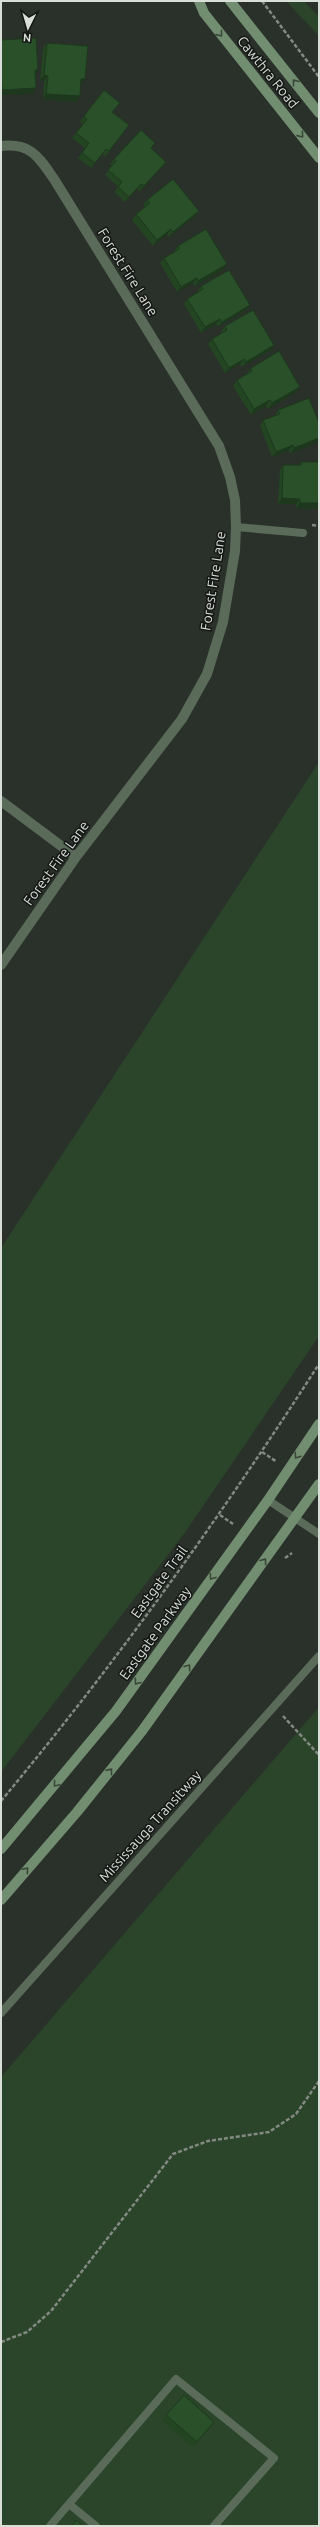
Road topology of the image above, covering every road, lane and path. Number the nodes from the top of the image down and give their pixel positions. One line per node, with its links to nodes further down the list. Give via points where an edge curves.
1 (199, 1): 7 (main road, Cawthra Road, one-way to 7, via 204,13)
2 (230, 1): 5 (main road, Cawthra Road, one-way to 2)
3 (262, 1): 4 (path)
4 (319, 77)
5 (319, 113)
6 (1, 146): 8 (street, Forest Fire Lane, via 18,144 39,157 219,446 235,500)
7 (319, 158)
8 (236, 526): 9 (lane); 11 (street, Forest Fire Lane, via 235,551 223,622 207,674 182,719)
9 (303, 533)
10 (1, 801): 11 (street)
11 (76, 857): 12 (street, Forest Fire Lane)
12 (1, 965)
13 (319, 1364): 15 (path, Eastgate Trail)
14 (319, 1424): 18 (main road, Eastgate Parkway, one-way to 18)
15 (262, 1452): 16 (path); 19 (path, Eastgate Trail)
16 (277, 1462)
17 (319, 1484): 20 (main road)
18 (268, 1500): 20 (lane); 29 (main road, Eastgate Parkway, one-way to 29, via 116,1711)
19 (220, 1515): 21 (path); 28 (path, Eastgate Trail, via 126,1646)
20 (295, 1518): 22 (lane); 30 (main road, one-way to 20, via 142,1731)
21 (234, 1525)
22 (319, 1534)
23 (292, 1553): 24 (path)
24 (285, 1558)
25 (319, 1656): 26 (lane, Mississauga Transitway)
26 (274, 1706): 27 (path); 31 (lane, Mississauga Transitway)
27 (319, 1755)
28 (1, 1801)
29 (1, 1849)
30 (1, 1900)
31 (1, 2013)
32 (319, 2082): 33 (path, via 296,2114 269,2132 208,2141 173,2154 50,2310 27,2332)
33 (1, 2342)
34 (69, 2504): 35 (lane); 36 (lane); 37 (lane, via 176,2379 274,2458)
35 (50, 2526)
36 (96, 2526)
37 (214, 2526)

